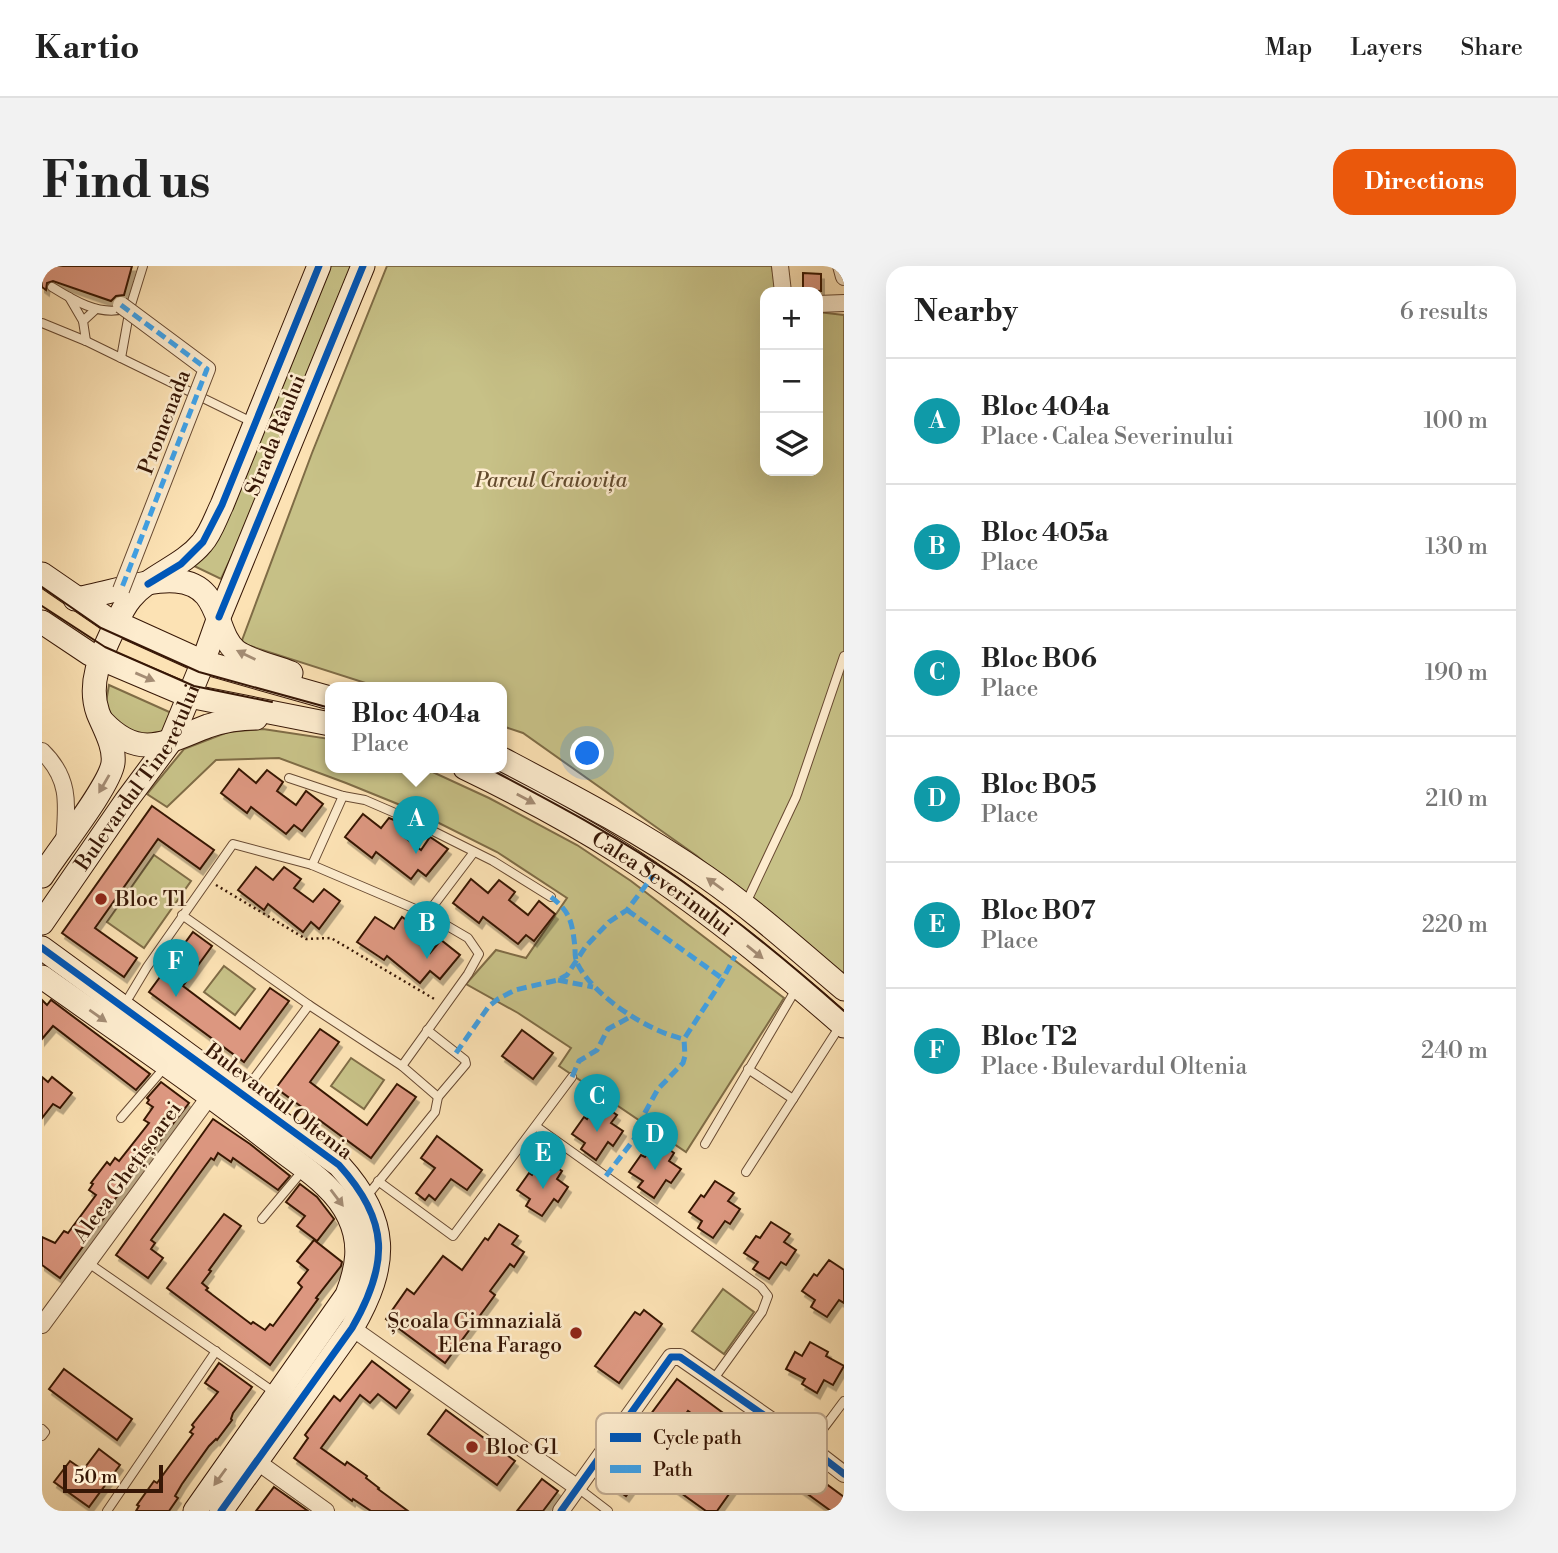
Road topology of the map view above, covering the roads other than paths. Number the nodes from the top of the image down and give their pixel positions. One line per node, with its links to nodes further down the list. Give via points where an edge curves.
1 (143, 266): 12 (lane)
2 (319, 266): 19 (main road, Strada Râului)
3 (363, 266): 24 (main road, Strada Râului)
4 (780, 266): 8 (street)
5 (841, 266): 6 (street)
6 (844, 277)
7 (52, 287): 9 (lane)
8 (782, 287)
9 (69, 297): 13 (lane); 14 (lane)
10 (844, 303): 11 (street)
11 (823, 304)
12 (122, 308): 13 (lane); 16 (lane); 16 (lane); 22 (street, Promenada, bridge, via 207,369)
13 (96, 309): 14 (lane)
14 (83, 321): 17 (lane)
15 (42, 323): 17 (lane)
16 (126, 327): 18 (lane)
17 (86, 341): 18 (lane)
18 (121, 358): 19 (lane)
19 (254, 423): 21 (main road, Strada Râului, via 204,542 181,564)
20 (42, 574): 23 (main road)
21 (148, 583): 22 (main road); 24 (main road, via 176,581 197,588); 25 (main road, Strada Râului, via 131,598)
22 (121, 590): 23 (main road)
23 (75, 598): 25 (main road)
24 (219, 617): 29 (main road, Strada Râului); 30 (main road, one-way to 24, via 288,671 236,651)
25 (116, 623): 28 (main road, Bulevardul Tineretului); 29 (main road)
26 (50, 628): 28 (main road); 33 (main road, via 72,651)
27 (844, 656): 47 (lane, via 796,797)
28 (101, 658): 32 (main road, one-way to 32); 33 (main road, Bulevardul Tineretului, via 94,678)
29 (204, 662): 31 (main road); 32 (main road, Bulevardul Tineretului)
30 (325, 693)
31 (325, 695)
32 (189, 696): 34 (main road); 36 (main road, Bulevardul Tineretului)
33 (98, 711): 36 (main road, via 116,736 132,744); 42 (main road, Bulevardul Tineretului, one-way to 42, via 112,751 111,772)
34 (292, 717): 35 (main road); 36 (main road, via 228,721)
35 (325, 723)
36 (170, 743): 50 (main road, Bulevardul Tineretului)
37 (42, 751): 42 (street, via 60,774 66,792)
38 (507, 762): 47 (main road, Calea Severinului, one-way to 38, via 632,830)
39 (474, 773): 53 (main road, Calea Severinului, one-way to 53, via 620,853)
40 (289, 778): 41 (lane)
41 (343, 796): 43 (lane, via 409,818); 44 (lane)
42 (64, 843): 45 (main road, Bulevardul Tineretului)
43 (474, 852): 46 (lane); 48 (lane)
44 (312, 865): 48 (lane); 49 (lane, via 233,844)
45 (42, 876)
46 (551, 897)
47 (745, 906): 54 (main road, Calea Severinului)
48 (427, 914): 58 (lane, via 468,938 479,954)
49 (183, 915): 55 (lane); 56 (lane)
50 (42, 923)
51 (42, 948): 56 (main road, Bulevardul Oltenia)
52 (42, 977): 59 (main road, Bulevardul Oltenia, one-way to 59)
53 (798, 986): 57 (main road, Calea Severinului); 61 (lane)
54 (844, 989)
55 (309, 1005): 60 (lane); 64 (lane)
56 (123, 1007): 63 (main road, Bulevardul Oltenia)
57 (843, 1025): 66 (lane)
58 (427, 1030): 60 (lane); 65 (lane, via 466,1064)
59 (167, 1065): 63 (main road, Bulevardul Oltenia); 67 (lane)
60 (402, 1066): 65 (lane)
61 (748, 1069): 66 (lane); 69 (lane)
62 (572, 1077): 68 (lane)
63 (216, 1086): 64 (main road, Bulevardul Oltenia); 70 (main road, Bulevardul Oltenia); 75 (street, Aleea Ghețișoarei)
64 (243, 1094): 72 (main road, Bulevardul Oltenia)
65 (438, 1097): 72 (lane, via 435,1112)
66 (793, 1099): 71 (lane)
67 (121, 1118)
68 (537, 1127): 72 (lane, via 453,1236); 79 (lane, via 768,1296 762,1312)
69 (705, 1144)
70 (304, 1169): 73 (lane); 74 (main road, Bulevardul Oltenia, one-way to 74, via 329,1188 348,1214)
71 (746, 1172)
72 (372, 1189): 74 (main road, Bulevardul Oltenia, via 380,1240)
73 (262, 1219)
74 (367, 1261): 77 (main road, Bulevardul Oltenia, via 365,1305); 80 (main road, Bulevardul Oltenia)
75 (87, 1262): 76 (street, Aleea Ghețișoarei); 78 (lane)
76 (42, 1325)
77 (352, 1328): 87 (main road, Bulevardul Oltenia); 91 (street)
78 (216, 1351): 80 (lane); 92 (lane)
79 (713, 1380): 82 (street, via 680,1357 671,1357); 83 (street)
80 (278, 1395): 87 (main road, Bulevardul Oltenia)
81 (844, 1401): 84 (lane)
82 (631, 1413)
83 (760, 1413)
84 (827, 1423)
85 (42, 1429): 86 (lane)
86 (42, 1436)
87 (248, 1455): 93 (main road, Bulevardul Oltenia, one-way to 93); 94 (main road, Bulevardul Oltenia); 95 (street)
88 (827, 1461): 90 (street)
89 (596, 1463): 91 (street)
90 (844, 1475)
91 (578, 1488): 96 (street); 97 (lane)
92 (107, 1511)
93 (195, 1511)
94 (221, 1511)
95 (326, 1511)
96 (561, 1511)
97 (608, 1511)

